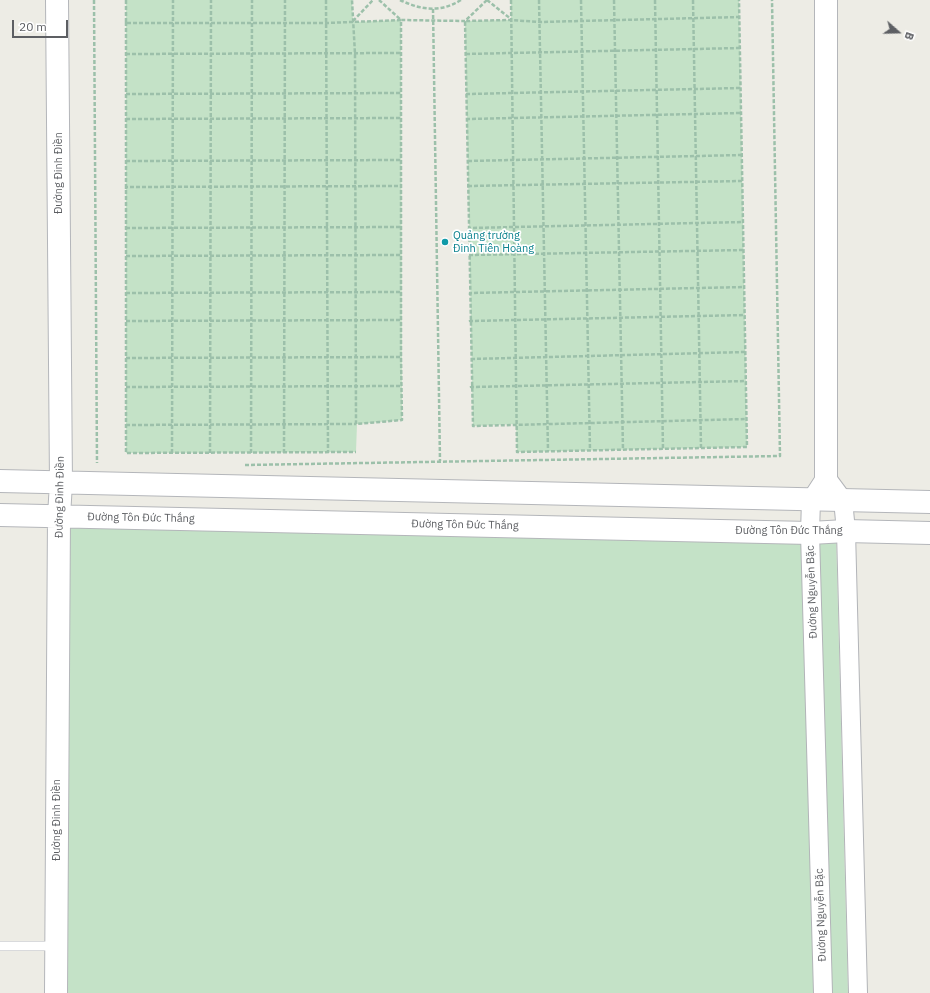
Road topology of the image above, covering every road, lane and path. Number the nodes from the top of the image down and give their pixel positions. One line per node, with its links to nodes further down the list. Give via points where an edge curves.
1 (58, 0): 240 (street, Đường Đinh Điền)
2 (94, 0): 237 (path)
3 (126, 0): 25 (path)
4 (173, 0): 38 (path)
5 (211, 0): 39 (path)
6 (252, 0): 40 (path)
7 (285, 0): 41 (path)
8 (326, 0): 35 (path)
9 (352, 0): 36 (path)
10 (373, 0): 36 (path)
11 (379, 0): 29 (path)
12 (400, 0): 24 (path, via 414,7)
13 (461, 0): 24 (path, via 452,5)
14 (487, 0): 31 (path); 32 (path)
15 (511, 0): 32 (path)
16 (539, 0): 37 (path)
17 (581, 0): 34 (path)
18 (614, 0): 33 (path)
19 (654, 0): 28 (path)
20 (693, 0): 27 (path)
21 (739, 0): 26 (path)
22 (772, 0): 235 (path, via 780,456)
23 (826, 0): 238 (street)
24 (433, 9): 30 (path)
25 (126, 16): 38 (path, via 126,23); 50 (path)
26 (740, 17): 27 (path); 42 (path)
27 (693, 18): 28 (path); 43 (path)
28 (655, 19): 33 (path); 44 (path)
29 (401, 20): 30 (path); 36 (path); 47 (path)
30 (433, 20): 31 (path); 235 (path)
31 (465, 20): 32 (path); 57 (path)
32 (511, 20): 37 (path); 48 (path)
33 (614, 20): 34 (path); 45 (path)
34 (581, 21): 37 (path); 46 (path)
35 (327, 22): 36 (path); 41 (path); 55 (path)
36 (353, 22): 56 (path)
37 (540, 22): 49 (path)
38 (173, 23): 39 (path); 51 (path)
39 (211, 23): 40 (path); 52 (path)
40 (252, 23): 41 (path); 53 (path)
41 (285, 23): 54 (path)
42 (740, 48): 43 (path); 58 (path)
43 (694, 49): 44 (path); 60 (path)
44 (655, 50): 45 (path); 59 (path)
45 (615, 51): 46 (path); 61 (path)
46 (582, 52): 49 (path); 62 (path)
47 (400, 53): 56 (path); 71 (path)
48 (511, 53): 49 (path); 57 (path); 63 (path)
49 (540, 53): 64 (path)
50 (126, 54): 51 (path); 72 (path)
51 (173, 54): 52 (path); 65 (path)
52 (211, 54): 53 (path); 66 (path)
53 (252, 54): 54 (path); 67 (path)
54 (285, 54): 55 (path); 68 (path)
55 (327, 54): 56 (path); 69 (path)
56 (355, 54): 70 (path)
57 (466, 54): 103 (path)
58 (741, 88): 60 (path); 73 (path)
59 (656, 89): 60 (path); 61 (path); 75 (path)
60 (694, 89): 74 (path)
61 (616, 90): 62 (path); 76 (path)
62 (583, 91): 64 (path); 78 (path)
63 (512, 92): 64 (path); 81 (path); 81 (path, via 467,94 467,119)
64 (541, 92): 77 (path)
65 (173, 93): 66 (path); 72 (path); 83 (path)
66 (211, 93): 67 (path); 84 (path)
67 (252, 93): 68 (path); 85 (path)
68 (285, 93): 69 (path); 86 (path)
69 (327, 93): 70 (path); 87 (path)
70 (355, 93): 71 (path); 79 (path)
71 (400, 93): 80 (path)
72 (126, 94): 82 (path)
73 (741, 113): 74 (path); 88 (path)
74 (695, 114): 75 (path); 89 (path)
75 (657, 115): 76 (path); 90 (path)
76 (616, 116): 78 (path); 92 (path)
77 (542, 117): 78 (path); 81 (path); 93 (path)
78 (583, 117): 91 (path)
79 (356, 118): 80 (path); 87 (path); 95 (path)
80 (401, 118): 96 (path)
81 (512, 118): 97 (path)
82 (126, 119): 83 (path); 98 (path)
83 (173, 119): 84 (path); 99 (path)
84 (211, 119): 85 (path); 100 (path)
85 (251, 119): 86 (path); 101 (path)
86 (284, 119): 87 (path); 102 (path)
87 (327, 119): 94 (path)
88 (742, 155): 89 (path); 104 (path)
89 (696, 156): 90 (path); 105 (path)
90 (658, 157): 92 (path); 106 (path)
91 (584, 158): 92 (path); 93 (path); 107 (path)
92 (617, 158): 108 (path)
93 (542, 159): 97 (path); 113 (path)
94 (327, 160): 95 (path); 102 (path); 109 (path)
95 (355, 160): 96 (path); 110 (path)
96 (401, 160): 111 (path)
97 (513, 160): 103 (path); 112 (path)
98 (126, 161): 99 (path); 114 (path)
99 (173, 161): 100 (path); 115 (path)
100 (211, 161): 101 (path); 116 (path)
101 (252, 161): 102 (path); 117 (path)
102 (284, 161): 118 (path)
103 (468, 161): 112 (path, via 468,187); 133 (path)
104 (742, 181): 105 (path); 119 (path)
105 (696, 182): 106 (path); 120 (path)
106 (658, 183): 108 (path); 121 (path)
107 (584, 184): 108 (path); 113 (path); 123 (path)
108 (617, 184): 122 (path)
109 (328, 186): 110 (path); 118 (path); 131 (path)
110 (356, 186): 111 (path); 132 (path)
111 (401, 186): 124 (path)
112 (513, 186): 113 (path); 125 (path)
113 (543, 186): 126 (path)
114 (126, 187): 115 (path); 127 (path, via 126,228); 144 (path)
115 (172, 187): 116 (path); 127 (path)
116 (211, 187): 117 (path); 128 (path)
117 (251, 187): 118 (path); 129 (path)
118 (284, 187): 130 (path)
119 (743, 222): 120 (path); 134 (path)
120 (697, 223): 121 (path); 135 (path)
121 (659, 224): 122 (path); 136 (path)
122 (618, 225): 123 (path); 137 (path)
123 (585, 226): 126 (path); 139 (path)
124 (401, 227): 132 (path); 142 (path)
125 (514, 227): 126 (path); 133 (path); 143 (path)
126 (544, 227): 138 (path)
127 (172, 228): 128 (path); 145 (path)
128 (211, 228): 129 (path); 146 (path)
129 (251, 228): 130 (path); 147 (path)
130 (284, 228): 131 (path); 148 (path)
131 (328, 228): 132 (path); 140 (path)
132 (356, 228): 141 (path)
133 (469, 228): 143 (path, via 469,256); 209 (path)
134 (744, 250): 135 (path); 149 (path)
135 (698, 251): 136 (path); 150 (path)
136 (660, 252): 137 (path); 151 (path)
137 (619, 253): 139 (path); 152 (path)
138 (544, 254): 139 (path); 143 (path); 157 (path)
139 (586, 254): 153 (path)
140 (328, 255): 141 (path); 148 (path); 163 (path)
141 (356, 255): 142 (path); 154 (path)
142 (401, 255): 155 (path)
143 (514, 255): 156 (path)
144 (126, 256): 145 (path); 158 (path)
145 (172, 256): 146 (path); 159 (path)
146 (210, 256): 147 (path); 160 (path)
147 (251, 256): 148 (path); 161 (path)
148 (284, 256): 162 (path)
149 (744, 287): 150 (path); 164 (path)
150 (698, 288): 151 (path); 165 (path)
151 (660, 289): 152 (path); 166 (path)
152 (620, 290): 153 (path); 168 (path)
153 (587, 291): 157 (path); 167 (path)
154 (356, 292): 155 (path); 163 (path); 173 (path)
155 (401, 292): 174 (path)
156 (515, 292): 157 (path); 175 (path); 175 (path, via 470,293 470,321)
157 (545, 292): 169 (path)
158 (126, 293): 159 (path); 176 (path)
159 (172, 293): 160 (path); 177 (path)
160 (210, 293): 161 (path); 178 (path)
161 (251, 293): 162 (path); 170 (path)
162 (284, 293): 163 (path); 171 (path)
163 (328, 293): 172 (path)
164 (745, 315): 165 (path); 179 (path)
165 (699, 316): 166 (path); 180 (path)
166 (661, 317): 168 (path); 181 (path)
167 (587, 318): 168 (path); 169 (path); 184 (path)
168 (620, 318): 182 (path)
169 (546, 319): 175 (path); 183 (path)
170 (251, 320): 171 (path); 178 (path); 192 (path)
171 (284, 320): 172 (path); 193 (path)
172 (328, 320): 173 (path); 185 (path)
173 (356, 320): 174 (path); 186 (path)
174 (401, 320): 187 (path)
175 (515, 320): 188 (path)
176 (126, 321): 177 (path); 189 (path)
177 (172, 321): 178 (path); 190 (path)
178 (210, 321): 191 (path)
179 (745, 352): 180 (path); 194 (path)
180 (700, 353): 181 (path); 195 (path)
181 (661, 354): 182 (path); 196 (path)
182 (621, 355): 184 (path); 198 (path)
183 (547, 356): 184 (path); 188 (path); 203 (path)
184 (588, 356): 197 (path)
185 (328, 357): 186 (path); 193 (path); 199 (path)
186 (356, 357): 187 (path); 200 (path)
187 (401, 357): 201 (path)
188 (515, 357): 202 (path); 209 (path, via 471,358)
189 (126, 358): 190 (path); 204 (path)
190 (172, 358): 191 (path); 205 (path)
191 (210, 358): 192 (path); 206 (path)
192 (251, 358): 193 (path); 207 (path)
193 (284, 358): 208 (path)
194 (746, 381): 195 (path); 210 (path)
195 (700, 382): 196 (path); 211 (path)
196 (662, 383): 198 (path); 213 (path)
197 (588, 384): 198 (path); 203 (path); 214 (path)
198 (621, 384): 212 (path)
199 (328, 386): 200 (path); 208 (path); 219 (path)
200 (356, 386): 201 (path); 220 (path)
201 (401, 386): 220 (path, via 402,420)
202 (516, 386): 203 (path); 209 (path); 221 (path)
203 (547, 386): 215 (path)
204 (126, 387): 205 (path); 222 (path)
205 (172, 387): 206 (path); 216 (path)
206 (210, 387): 207 (path); 223 (path)
207 (251, 387): 208 (path); 217 (path)
208 (284, 387): 218 (path)
209 (471, 387): 221 (path, via 473,426)
210 (746, 419): 211 (path); 224 (path, via 747,447)
211 (701, 420): 213 (path); 224 (path)
212 (622, 421): 213 (path); 214 (path); 227 (path)
213 (663, 421): 225 (path)
214 (589, 422): 215 (path); 226 (path)
215 (548, 423): 221 (path); 228 (path)
216 (172, 424): 222 (path); 223 (path); 231 (path)
217 (251, 424): 218 (path); 223 (path); 233 (path)
218 (284, 424): 219 (path); 234 (path)
219 (328, 424): 220 (path); 229 (path)
220 (356, 424)
221 (516, 424): 228 (path, via 517,452)
222 (126, 425): 231 (path, via 126,453)
223 (210, 425): 232 (path)
224 (701, 448): 225 (path)
225 (663, 449): 227 (path)
226 (590, 450): 227 (path); 228 (path)
227 (623, 450)
228 (548, 451)
229 (328, 452): 230 (path); 234 (path)
230 (356, 452)
231 (172, 453): 232 (path)
232 (210, 453): 233 (path)
233 (251, 453): 234 (path)
234 (284, 453)
235 (440, 462): 236 (path)
236 (241, 465)
237 (97, 467)
238 (826, 477): 241 (street); 242 (street)
239 (0, 481): 240 (street)
240 (61, 483): 241 (street); 245 (street, Đường Đinh Điền)
241 (811, 500): 242 (street); 247 (street, Đường Nguyễn Bặc)
242 (843, 500): 243 (street); 246 (street)
243 (930, 502)
244 (0, 515): 245 (street, Đường Tôn Đức Thắng)
245 (59, 516): 247 (street, Đường Tôn Đức Thắng); 250 (street, Đường Đinh Điền)
246 (846, 532): 247 (street, Đường Tôn Đức Thắng); 248 (street, Đường Tôn Đức Thắng); 253 (street)
247 (810, 533): 252 (street, Đường Nguyễn Bặc)
248 (930, 533)
249 (0, 946): 250 (lane)
250 (56, 946): 251 (street, Đường Đinh Điền)
251 (56, 993)
252 (823, 993)
253 (858, 993)

